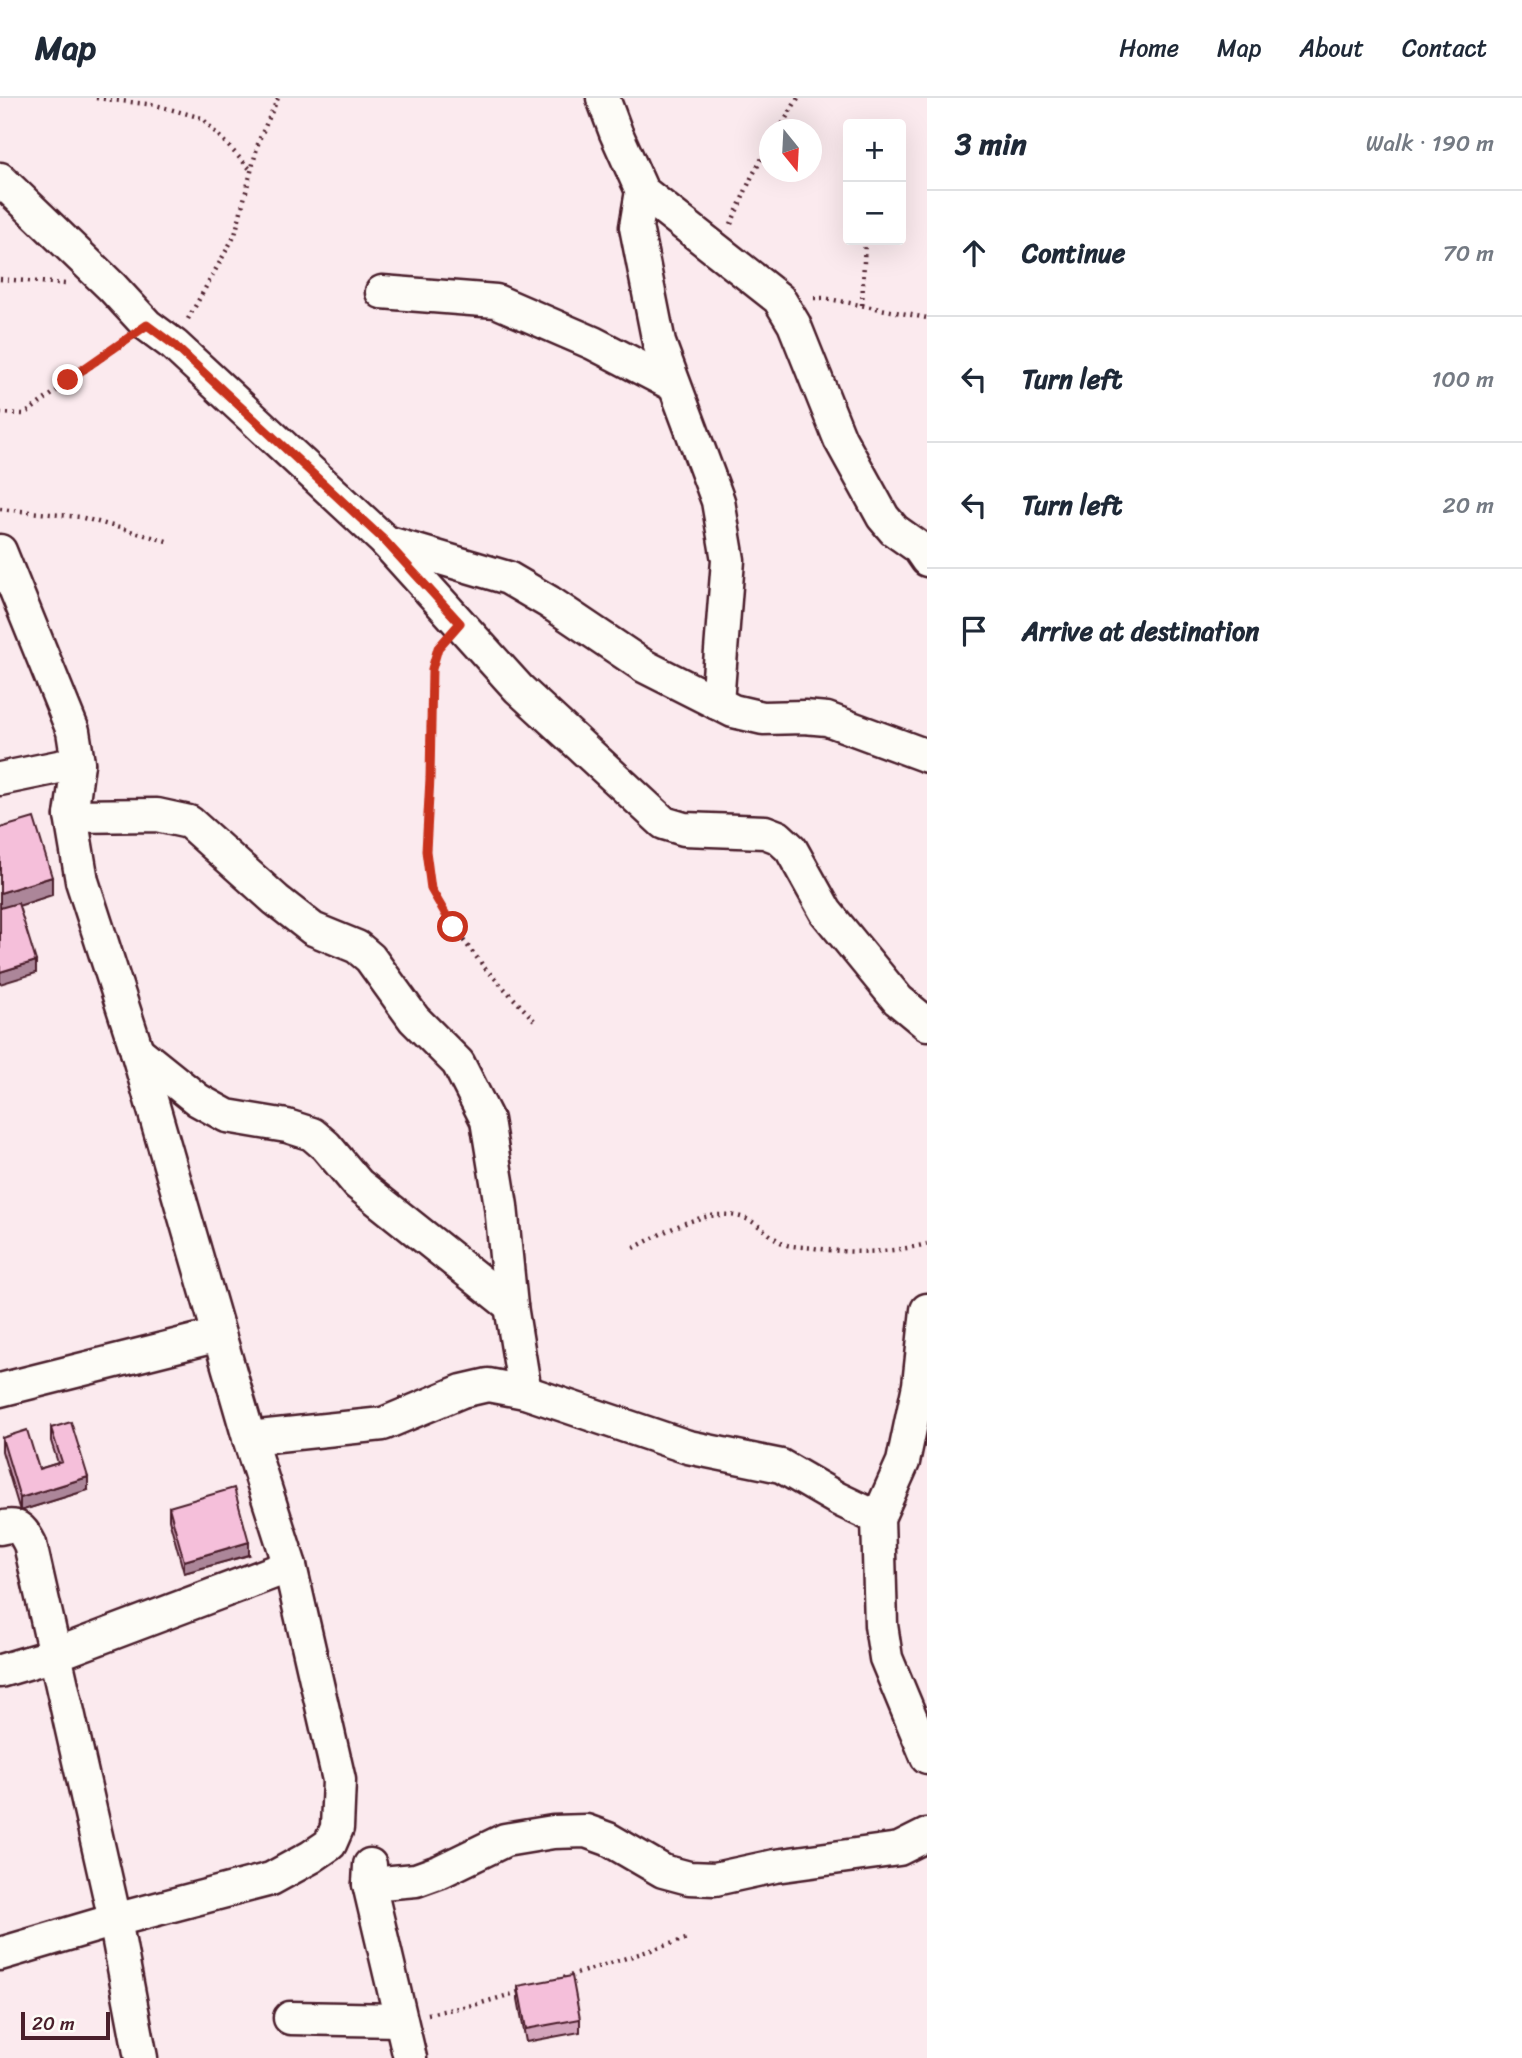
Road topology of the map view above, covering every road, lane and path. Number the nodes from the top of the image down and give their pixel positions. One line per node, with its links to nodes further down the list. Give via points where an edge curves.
1 (96, 98): 7 (path, via 155,105 202,118)
2 (278, 98): 7 (path)
3 (603, 98): 9 (street)
4 (798, 98): 5 (path)
5 (786, 119)
6 (759, 164): 11 (path)
7 (251, 170): 19 (path, via 235,235)
8 (0, 179): 13 (street)
9 (642, 191): 11 (street); 20 (street, via 636,227 659,344)
10 (865, 245): 16 (path)
11 (719, 250): 15 (street)
12 (0, 279): 13 (path)
13 (112, 287): 18 (street)
14 (382, 292): 20 (street, via 496,301)
15 (779, 299): 16 (path, via 824,298); 26 (street, via 794,324 840,439 883,517)
16 (862, 304): 17 (path)
17 (927, 318)
18 (147, 325): 19 (street); 21 (path, via 29,411)
19 (174, 345): 23 (street)
20 (674, 385): 28 (street, via 718,501 728,560)
21 (0, 413)
22 (0, 509): 24 (path, via 80,517)
23 (385, 541): 27 (street); 28 (street, via 508,578 644,666)
24 (170, 542)
25 (0, 551): 30 (street, via 73,731)
26 (927, 559)
27 (460, 623): 33 (path, via 438,648 432,669 426,851 431,889 485,968); 34 (street, via 519,689 663,823 778,837 791,849 826,912 898,1000)
28 (716, 703): 29 (street, via 745,715 827,719)
29 (927, 756)
30 (78, 763): 31 (street); 32 (street)
31 (0, 779)
32 (71, 816): 35 (street, via 82,881); 38 (street, via 158,815 189,822 313,929 357,947 370,958 414,1019 458,1063 487,1120)
33 (534, 1020)
34 (927, 1024)
35 (137, 1051): 38 (street, via 198,1101 227,1116 312,1134 358,1184); 40 (street)
36 (927, 1244): 37 (path, via 894,1251 844,1252 787,1245 749,1220 721,1216 701,1217)
37 (634, 1248)
38 (511, 1306): 42 (street)
39 (927, 1310): 44 (street, via 919,1385 903,1462)
40 (219, 1335): 41 (street); 43 (street)
41 (0, 1390)
42 (525, 1392): 43 (street, via 477,1386 383,1424); 44 (street, via 688,1447 781,1466)
43 (249, 1438): 46 (street)
44 (877, 1518): 49 (street, via 886,1658)
45 (0, 1528): 47 (street, via 19,1528 30,1544)
46 (290, 1566): 47 (street); 51 (street, via 339,1780 337,1828 330,1844 271,1879)
47 (54, 1655): 48 (street); 51 (street)
48 (0, 1671)
49 (927, 1757)
50 (927, 1835): 57 (street, via 899,1849 715,1879 663,1871 586,1831 505,1840 416,1880 369,1874)
51 (115, 1920): 53 (street); 58 (street)
52 (689, 1938): 54 (path)
53 (0, 1954)
54 (544, 1984)
55 (531, 1988): 57 (path)
56 (290, 2018): 57 (street)
57 (400, 2020): 59 (street)
58 (141, 2058)
59 (410, 2058)

